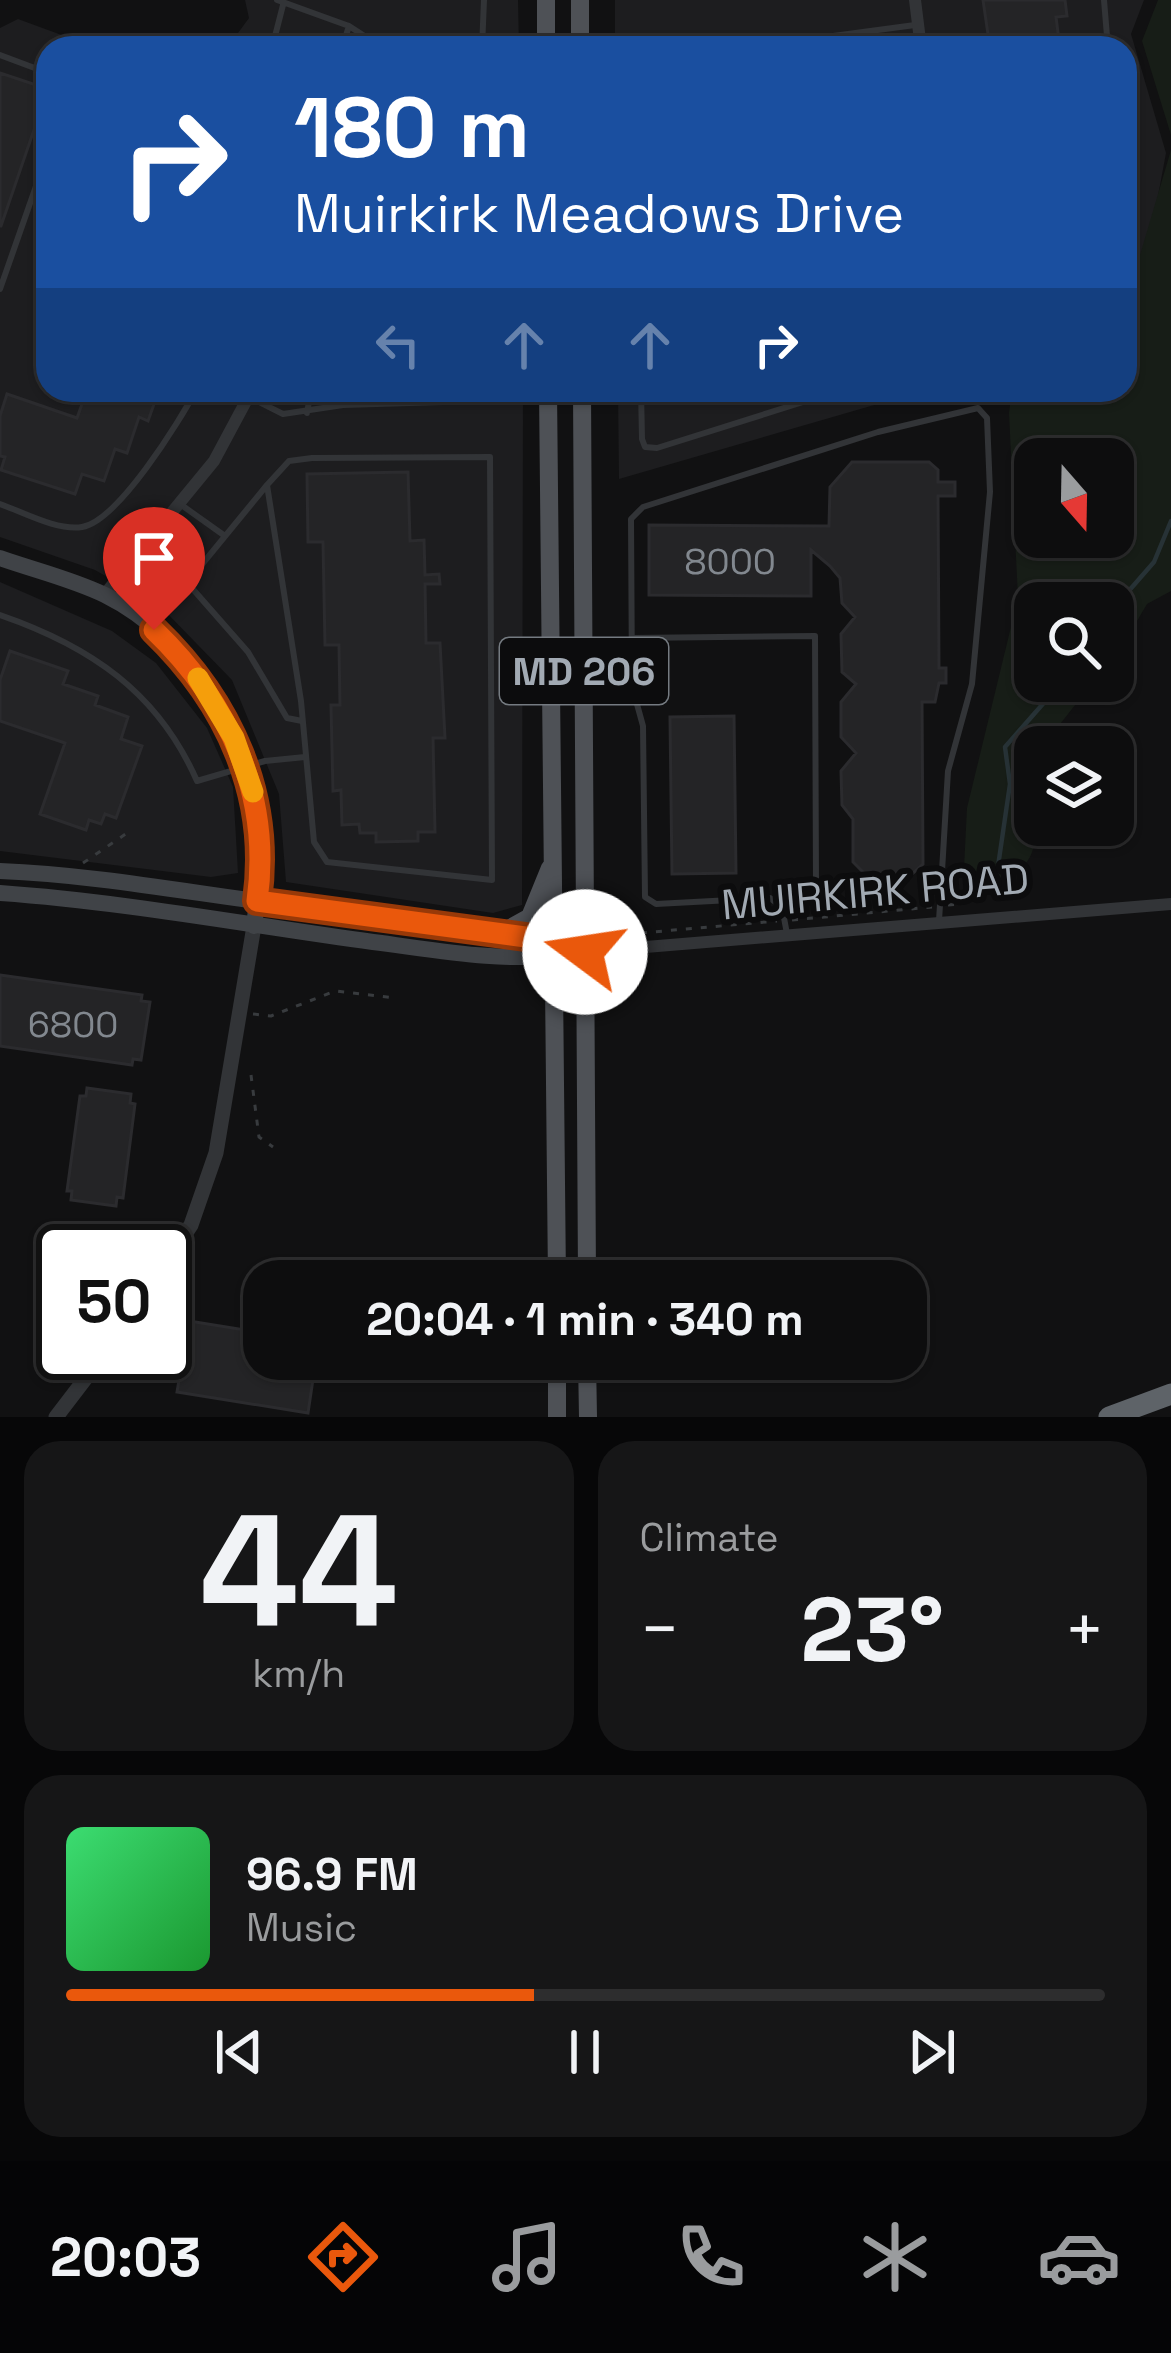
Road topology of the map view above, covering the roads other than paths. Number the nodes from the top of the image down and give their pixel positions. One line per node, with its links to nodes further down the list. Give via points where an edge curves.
1 (484, 0): 12 (lane)
2 (546, 0): 13 (main road)
3 (580, 0): 14 (main road)
4 (915, 0): 7 (street)
5 (1104, 0): 17 (lane)
6 (280, 2): 8 (lane); 9 (lane)
7 (918, 25): 15 (lane); 16 (street)
8 (349, 26): 10 (lane); 11 (lane)
9 (274, 36)
10 (345, 36)
11 (364, 36)
12 (483, 36)
13 (546, 36)
14 (580, 36)
15 (837, 36)
16 (919, 36)
17 (1107, 36)
18 (0, 55): 19 (lane)
19 (36, 68)
20 (36, 185): 21 (lane)
21 (2, 278): 22 (lane)
22 (0, 290)
23 (188, 402): 34 (lane, via 142,472 91,525 68,527)
24 (246, 402): 35 (street)
25 (259, 402): 32 (lane, via 270,411)
26 (309, 402): 32 (lane)
27 (444, 402): 32 (lane)
28 (548, 402): 46 (main road, MD 206)
29 (582, 402): 42 (main road, MD 206)
30 (640, 402): 31 (lane, via 642,439 657,448)
31 (804, 402)
32 (307, 413)
33 (267, 485): 36 (lane); 43 (lane); 44 (lane, via 289,461 312,458 490,457 492,880 322,859)
34 (0, 504)
35 (180, 504): 36 (lane); 38 (street)
36 (225, 536): 43 (lane, via 190,587 248,652 286,718)
37 (0, 558): 38 (main road)
38 (104, 595): 45 (main road, via 194,671)
39 (0, 615): 45 (lane, via 91,653 124,679 162,717 196,781)
40 (632, 638): 41 (lane); 51 (lane, via 815,637 817,884); 52 (lane, via 631,519 643,506 878,432 984,412 990,492 972,684 948,771)
41 (634, 696): 42 (lane); 51 (lane, via 643,726 649,904 759,898)
42 (584, 701): 57 (main road, MD 206)
43 (302, 721): 44 (lane)
44 (305, 757): 45 (lane)
45 (245, 766): 49 (main road, via 261,843)
46 (554, 858): 54 (main road, via 530,917); 56 (main road, MD 206)
47 (0, 871): 49 (main road, MUIRKIRK ROAD)
48 (0, 893): 53 (main road, MUIRKIRK ROAD, via 152,906)
49 (257, 901): 53 (main road); 54 (main road, MUIRKIRK ROAD)
50 (1171, 904): 52 (street, MUIRKIRK ROAD)
51 (782, 907): 55 (lane)
52 (939, 921): 55 (street, MUIRKIRK ROAD)
53 (254, 926): 56 (main road, MUIRKIRK ROAD, via 457,953); 58 (street, via 216,1153)
54 (500, 934): 56 (main road, MUIRKIRK ROAD)
55 (787, 934): 57 (street, MUIRKIRK ROAD)
56 (555, 948): 57 (main road, MUIRKIRK ROAD); 59 (main road, MD 206)
57 (585, 952): 60 (main road, MD 206)
58 (191, 1224)
59 (557, 1260)
60 (587, 1260)
61 (84, 1380): 65 (street)
62 (557, 1380): 66 (main road)
63 (587, 1380): 67 (main road)
64 (1171, 1394): 68 (highway)
65 (56, 1417)
66 (557, 1417)
67 (588, 1417)
68 (1108, 1417)

